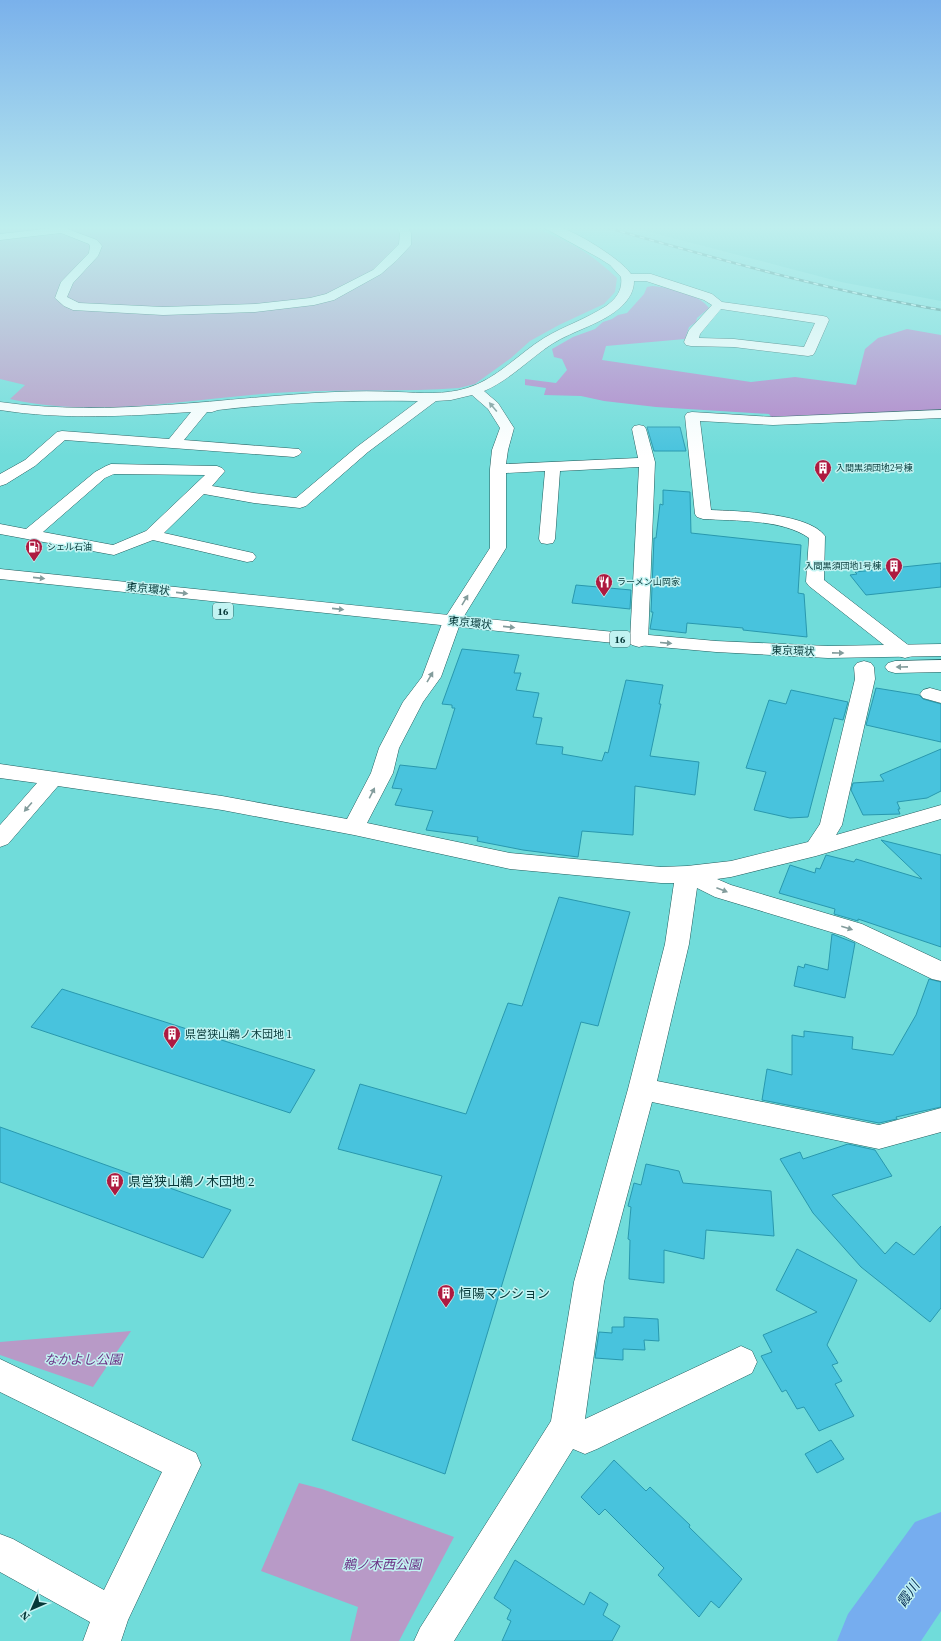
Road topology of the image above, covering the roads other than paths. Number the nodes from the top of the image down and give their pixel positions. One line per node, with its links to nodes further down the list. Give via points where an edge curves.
1 (67, 303): 2 (main road, via 93,309 163,311 269,307)
2 (305, 303)
3 (618, 303): 5 (main road, via 545,343 495,381)
4 (718, 305): 4 (main road, via 786,314 823,320 808,352 734,343 691,342 694,333)
5 (475, 391): 6 (main road); 16 (main road, one-way to 5, via 500,450 507,428 493,406)
6 (434, 396): 8 (main road, via 287,399); 18 (main road, via 363,449 300,503)
7 (0, 406): 8 (main road, via 21,410 71,412)
8 (203, 407): 9 (main road); 12 (main road)
9 (282, 413)
10 (941, 414): 29 (main road, via 773,422 692,416 703,514 769,520 799,525 813,532 817,536 815,582)
11 (639, 429): 14 (main road)
12 (173, 444): 13 (main road); 17 (main road, via 62,435 30,463)
13 (294, 452)
14 (647, 462): 15 (main road); 27 (main road)
15 (553, 466): 16 (main road); 22 (main road)
16 (498, 469): 26 (main road, one-way to 16, via 498,548)
17 (0, 481)
18 (201, 488): 20 (main road, via 217,470 111,469 100,475); 21 (main road)
19 (3, 533): 20 (main road)
20 (30, 534): 21 (main road, via 114,550)
21 (152, 535): 23 (main road)
22 (547, 539)
23 (247, 557)
24 (0, 574): 26 (main road, 東京環状 / 16, one-way to 26)
25 (0, 589): 26 (main road, 東京環状 / 16)
26 (450, 628): 27 (main road, 東京環状 / 16, one-way to 27); 31 (main road, 東京環状 / 16, via 672,657); 35 (main road, one-way to 26, via 382,773 389,748 413,702 430,677)
27 (639, 641): 29 (main road, 東京環状 / 16, one-way to 29, via 795,652)
28 (941, 650): 29 (main road, 東京環状 / 16)
29 (905, 652)
30 (941, 666): 31 (main road, 東京環状 / 16, one-way to 31)
31 (864, 667): 37 (main road, via 865,678 831,825)
32 (0, 771): 33 (main road)
33 (53, 778): 35 (main road, via 222,803); 36 (main road, one-way to 36)
34 (941, 812): 37 (main road)
35 (354, 828): 38 (main road, via 510,861 622,873)
36 (0, 839)
37 (816, 848): 38 (main road, via 731,869)
38 (687, 874): 39 (main road, one-way to 39, via 723,891 853,930); 40 (main road, via 677,944)
39 (941, 972)
40 (642, 1088): 41 (main road, via 879,1137); 44 (main road, via 589,1282)
41 (941, 1120)
42 (741, 1362): 44 (main road, via 585,1438)
43 (0, 1375): 46 (main road, via 184,1465)
44 (567, 1428): 47 (main road)
45 (0, 1552): 46 (main road)
46 (106, 1627)
47 (433, 1641)

